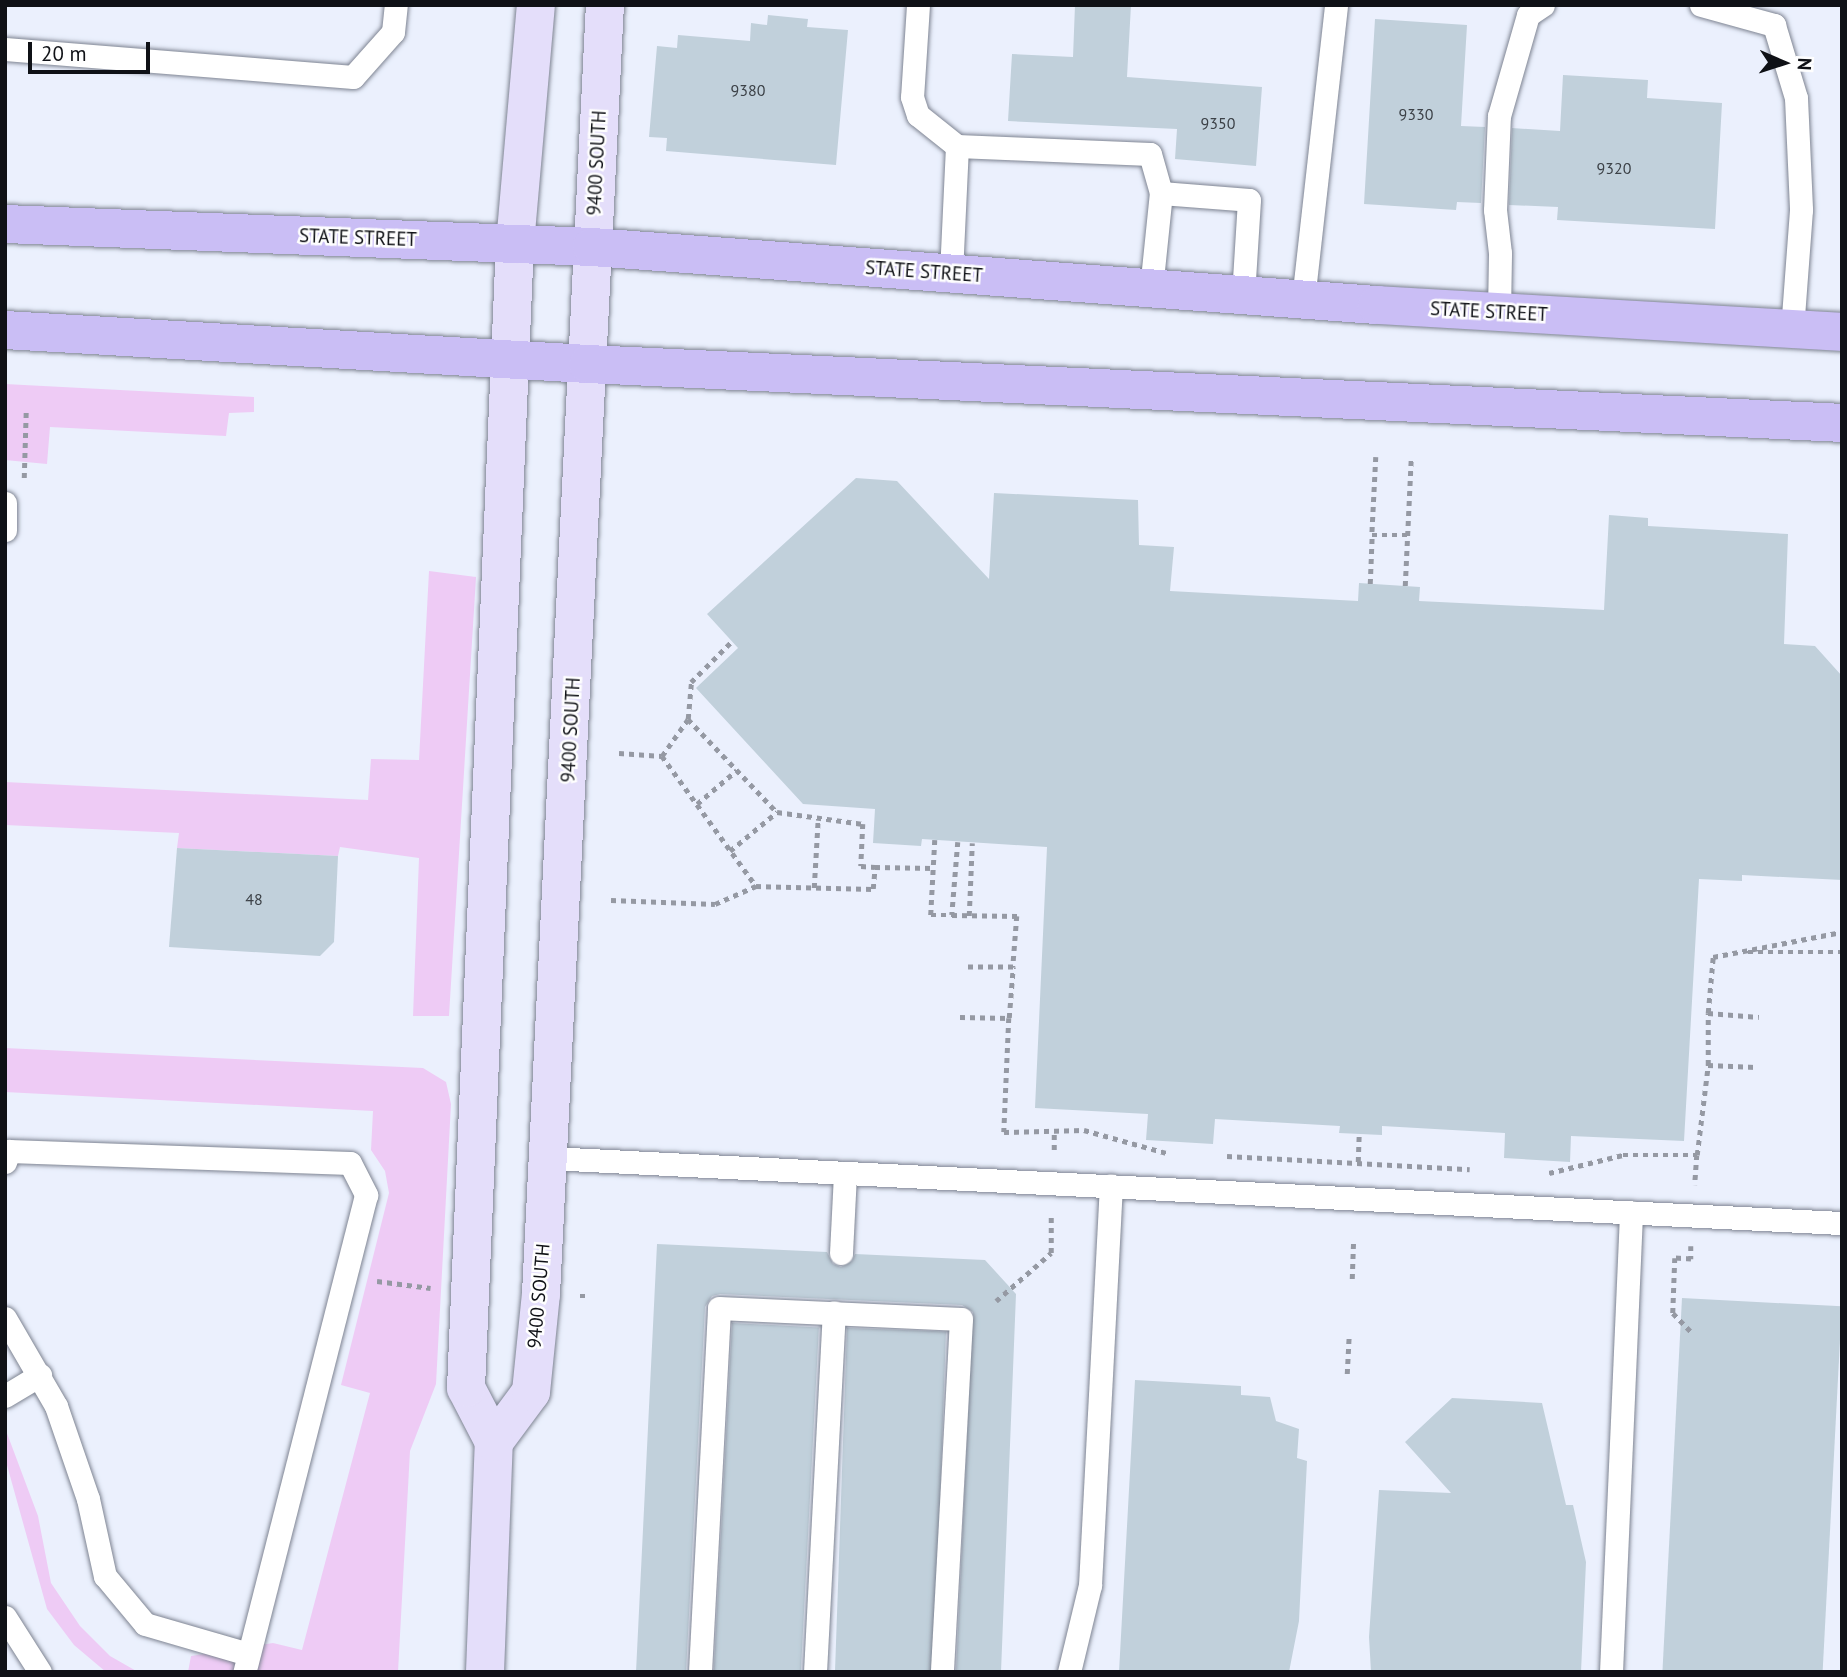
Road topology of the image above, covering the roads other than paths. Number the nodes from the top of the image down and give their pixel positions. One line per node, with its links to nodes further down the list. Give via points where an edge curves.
1 (396, 5): 8 (lane, via 393,32 353,77)
2 (536, 5): 12 (street)
3 (605, 5): 13 (street, 9400 SOUTH)
4 (918, 5): 9 (lane, via 915,106 930,128)
5 (1336, 5): 17 (lane)
6 (1543, 5): 18 (lane, via 1528,15 1499,116 1495,210)
7 (1701, 5): 19 (lane, via 1774,25 1796,98 1801,210)
8 (5, 48)
9 (957, 146): 10 (lane, via 1150,154); 14 (lane)
10 (1161, 193): 15 (lane); 16 (lane, via 1249,200)
11 (5, 225): 12 (main road, STATE STREET)
12 (515, 244): 13 (main road, STATE STREET); 22 (street)
13 (592, 247): 14 (main road, STATE STREET); 23 (street, 9400 SOUTH)
14 (951, 274): 15 (main road, STATE STREET)
15 (1151, 289): 16 (main road, STATE STREET)
16 (1243, 295): 17 (main road, STATE STREET)
17 (1303, 300): 18 (main road, STATE STREET)
18 (1499, 312): 19 (main road, STATE STREET)
19 (1791, 329): 21 (main road, STATE STREET)
20 (5, 330): 22 (main road)
21 (1842, 332)
22 (513, 358): 23 (main road); 38 (street, via 466,1388)
23 (588, 364): 24 (main road); 27 (street, 9400 SOUTH)
24 (1842, 423)
25 (5, 503): 26 (lane)
26 (5, 530)
27 (549, 1158): 29 (lane); 38 (street, 9400 SOUTH, via 531,1392)
28 (5, 1162): 40 (lane, via 9,1150 350,1163 366,1195)
29 (845, 1173): 30 (lane); 33 (lane)
30 (1111, 1186): 31 (lane); 46 (lane, via 1090,1585)
31 (1631, 1212): 32 (lane); 47 (lane)
32 (1842, 1223)
33 (841, 1253)
34 (834, 1313): 43 (lane, via 719,1308); 44 (lane); 45 (lane, via 961,1319)
35 (5, 1318): 36 (lane)
36 (40, 1375): 37 (lane); 40 (lane, via 56,1406 88,1499 105,1576 145,1623)
37 (5, 1396)
38 (494, 1441): 42 (street)
39 (5, 1617): 41 (lane)
40 (246, 1663)
41 (40, 1672)
42 (485, 1672)
43 (700, 1672)
44 (815, 1672)
45 (942, 1672)
46 (1069, 1672)
47 (1611, 1672)

